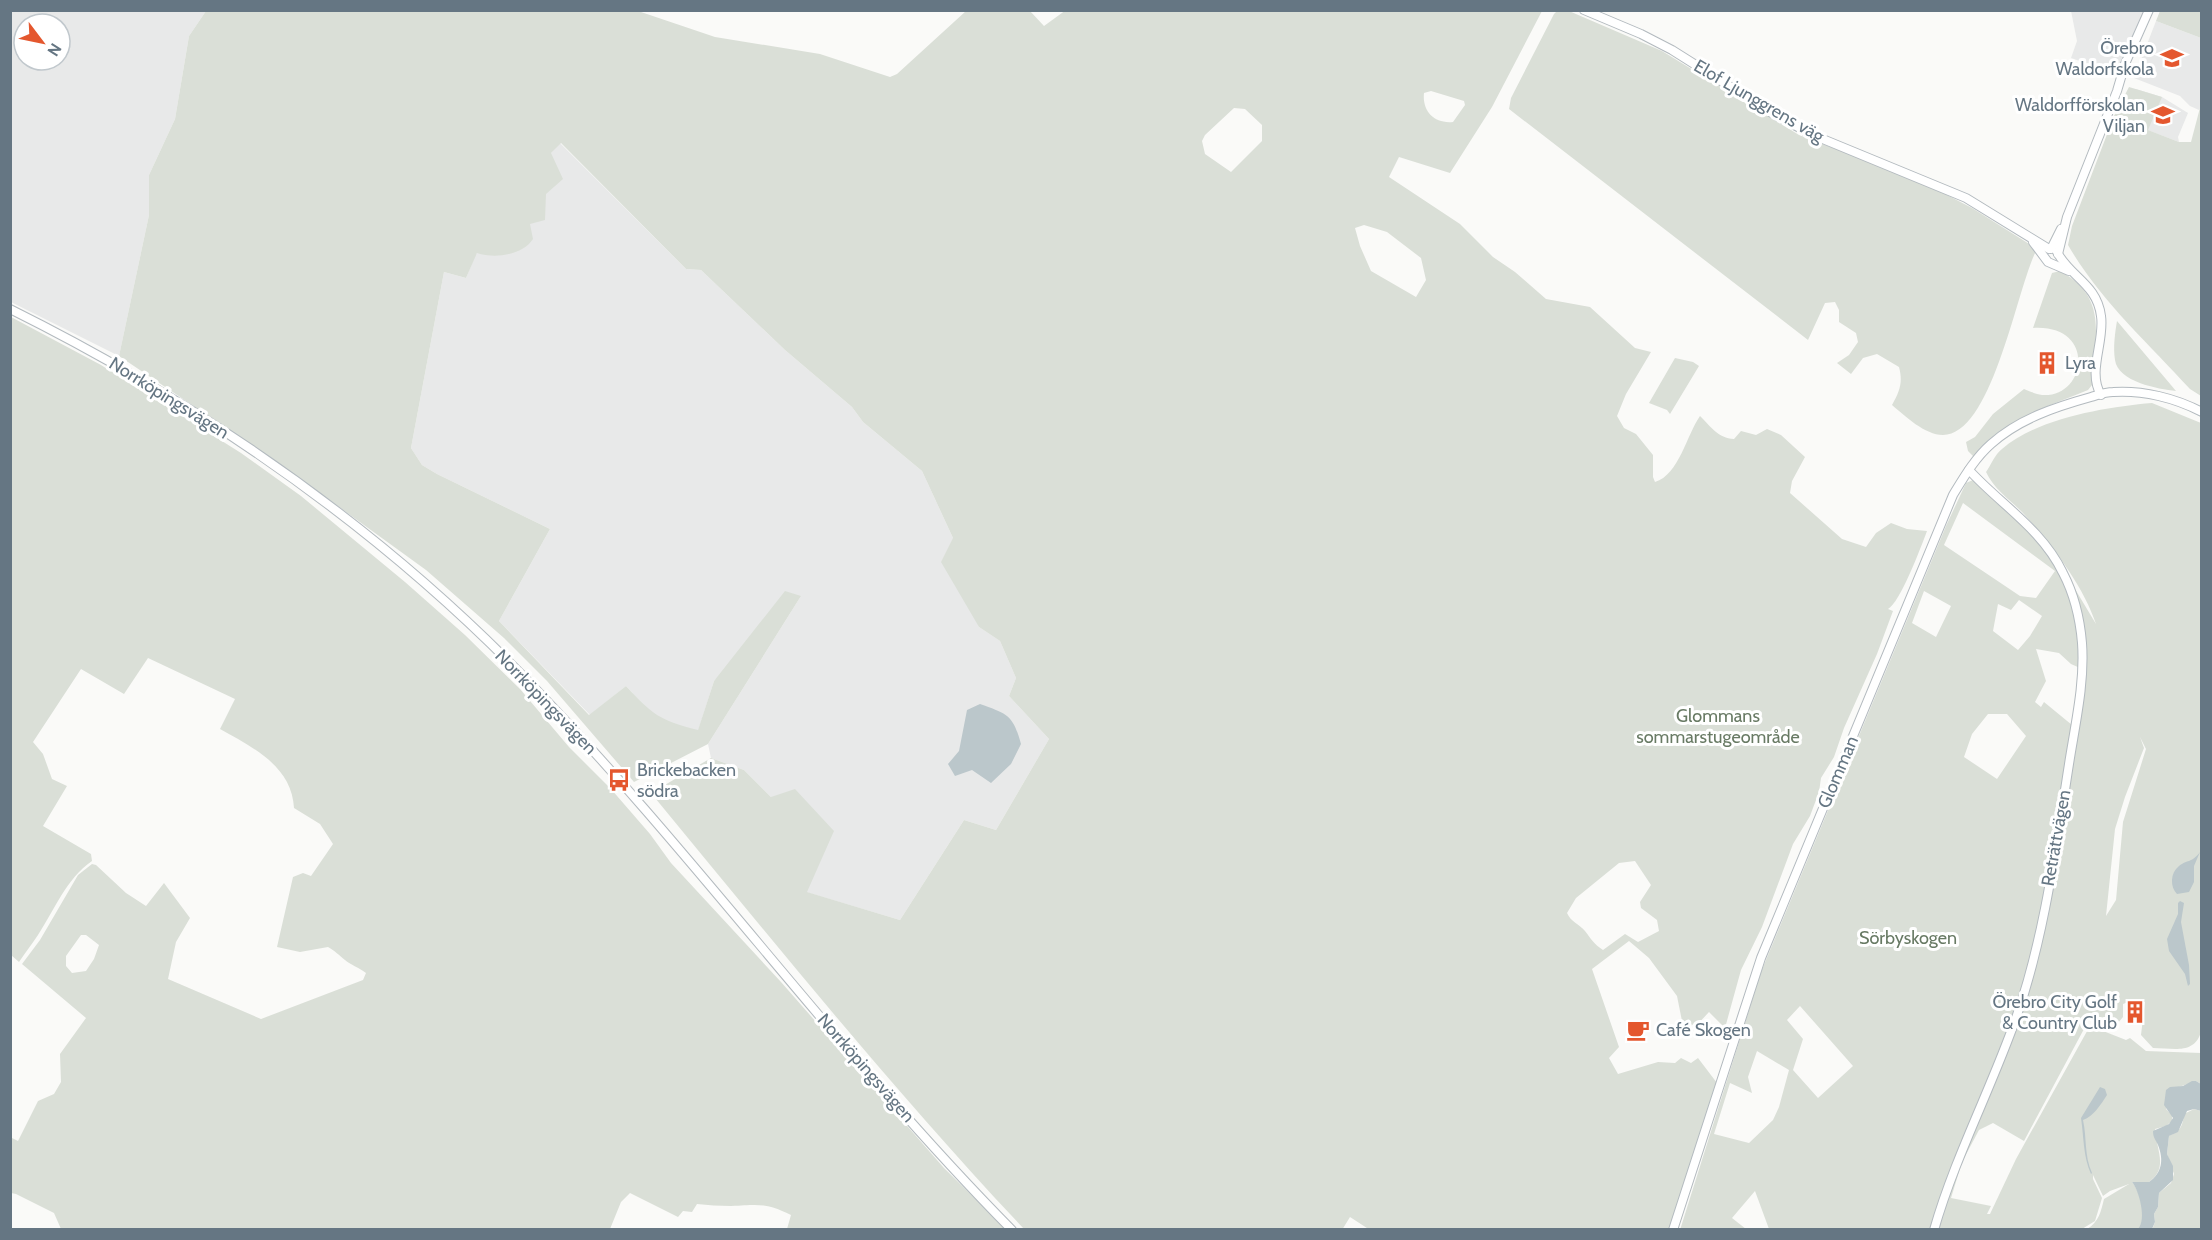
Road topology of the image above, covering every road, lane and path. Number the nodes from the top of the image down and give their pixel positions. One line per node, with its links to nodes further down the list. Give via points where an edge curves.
1 (1584, 10): 3 (main road, Elof Ljunggrens väg, via 1672,50 1813,135 1966,198)
2 (2149, 10): 3 (main road)
3 (2052, 252): 4 (main road); 4 (main road, via 2057,260 2053,263)
4 (2075, 274): 6 (main road, via 2089,286 2099,305 2102,331 2096,375)
5 (10, 309): 9 (main road, Norrköpingsvägen, via 123,369 221,428 365,534 441,597 597,755 938,1151)
6 (2101, 394): 7 (main road, Glomman, via 2151,395); 8 (main road, Glomman, via 2027,419 1991,444)
7 (2202, 412)
8 (1969, 470): 10 (main road, Glomman, via 1953,495 1765,947); 11 (main road, Reträttvägen, via 2035,532 2063,572 2078,613 2082,662 2063,804 2027,987)
9 (1012, 1230)
10 (1673, 1230)
11 (1934, 1230)

